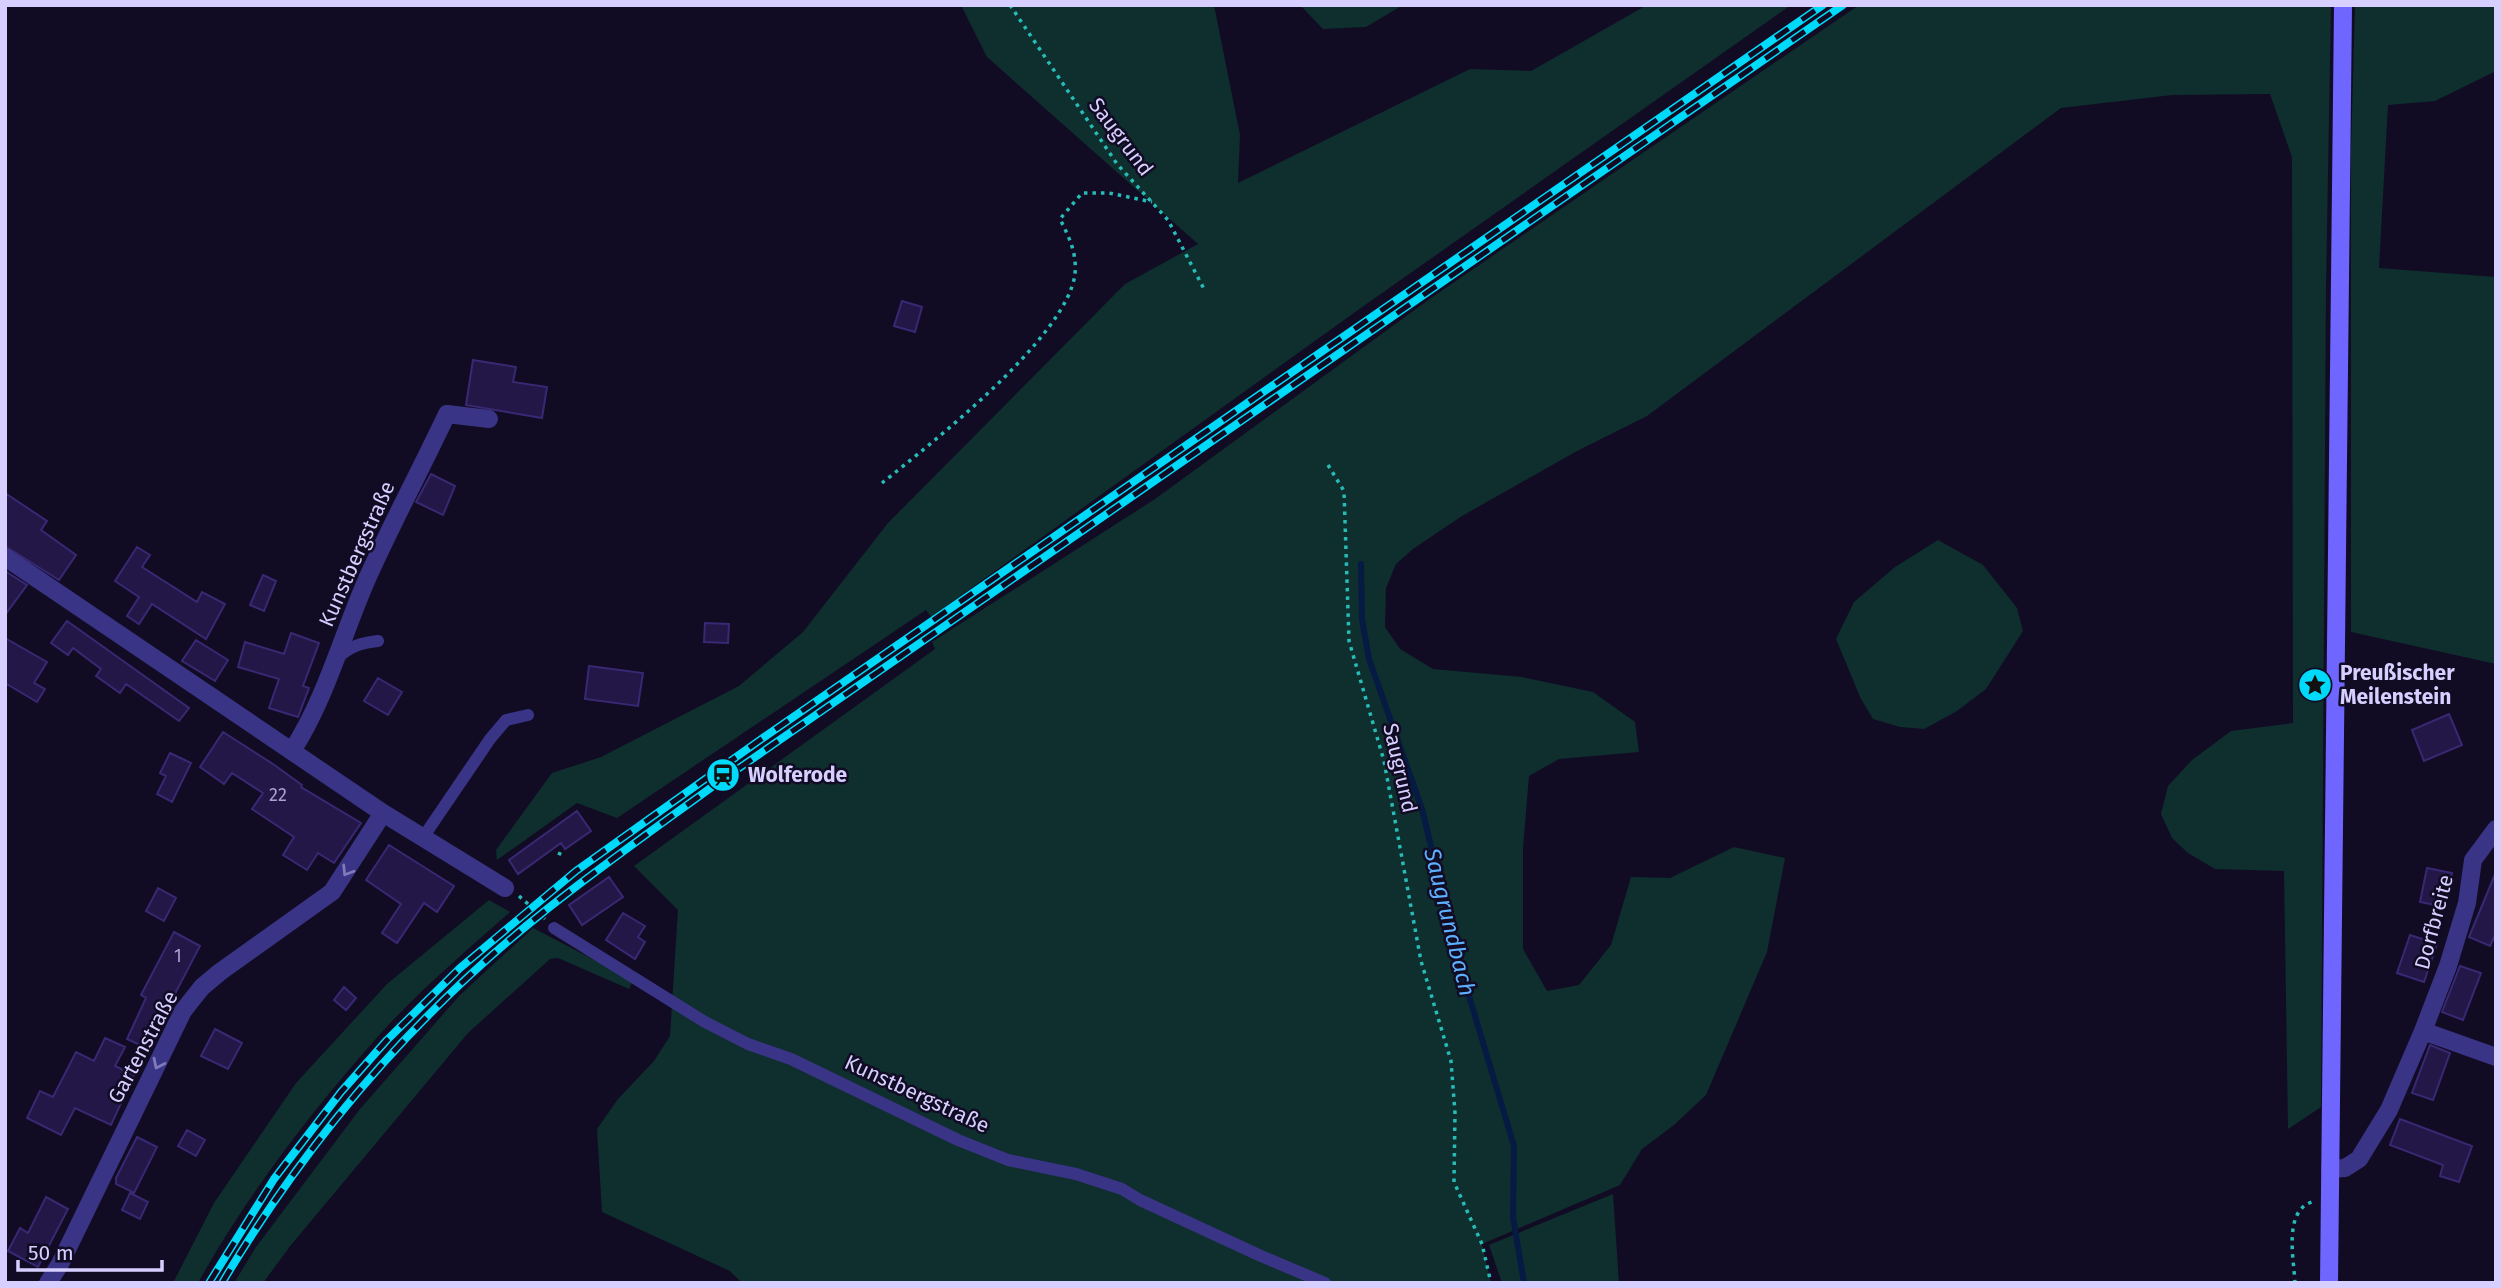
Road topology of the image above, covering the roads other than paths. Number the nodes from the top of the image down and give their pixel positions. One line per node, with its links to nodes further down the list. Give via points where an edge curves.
1 (2343, 5): 15 (main road)
2 (489, 419): 5 (street, Kunstbergstraße, via 447,414 368,578)
3 (5, 557): 7 (street)
4 (378, 641): 5 (lane, via 347,649)
5 (335, 660): 7 (street, Kunstbergstraße)
6 (528, 715): 10 (lane, via 506,720)
7 (292, 751): 8 (street)
8 (383, 813): 10 (street); 16 (street, Gartenstraße, one-way to 16, via 332,892 220,972 183,1012)
9 (2496, 829): 13 (street, Dorfbreite, via 2473,860 2467,903)
10 (422, 839): 11 (street)
11 (511, 891)
12 (554, 928): 17 (lane, Kunstbergstraße, via 705,1023 748,1044 791,1059 1008,1160 1122,1189)
13 (2423, 1031): 14 (street); 15 (street, Dorfbreite, via 2389,1110 2363,1155 2350,1166)
14 (2496, 1058)
15 (2330, 1169): 18 (main road)
16 (48, 1283)
17 (1325, 1283)
18 (2329, 1283)

